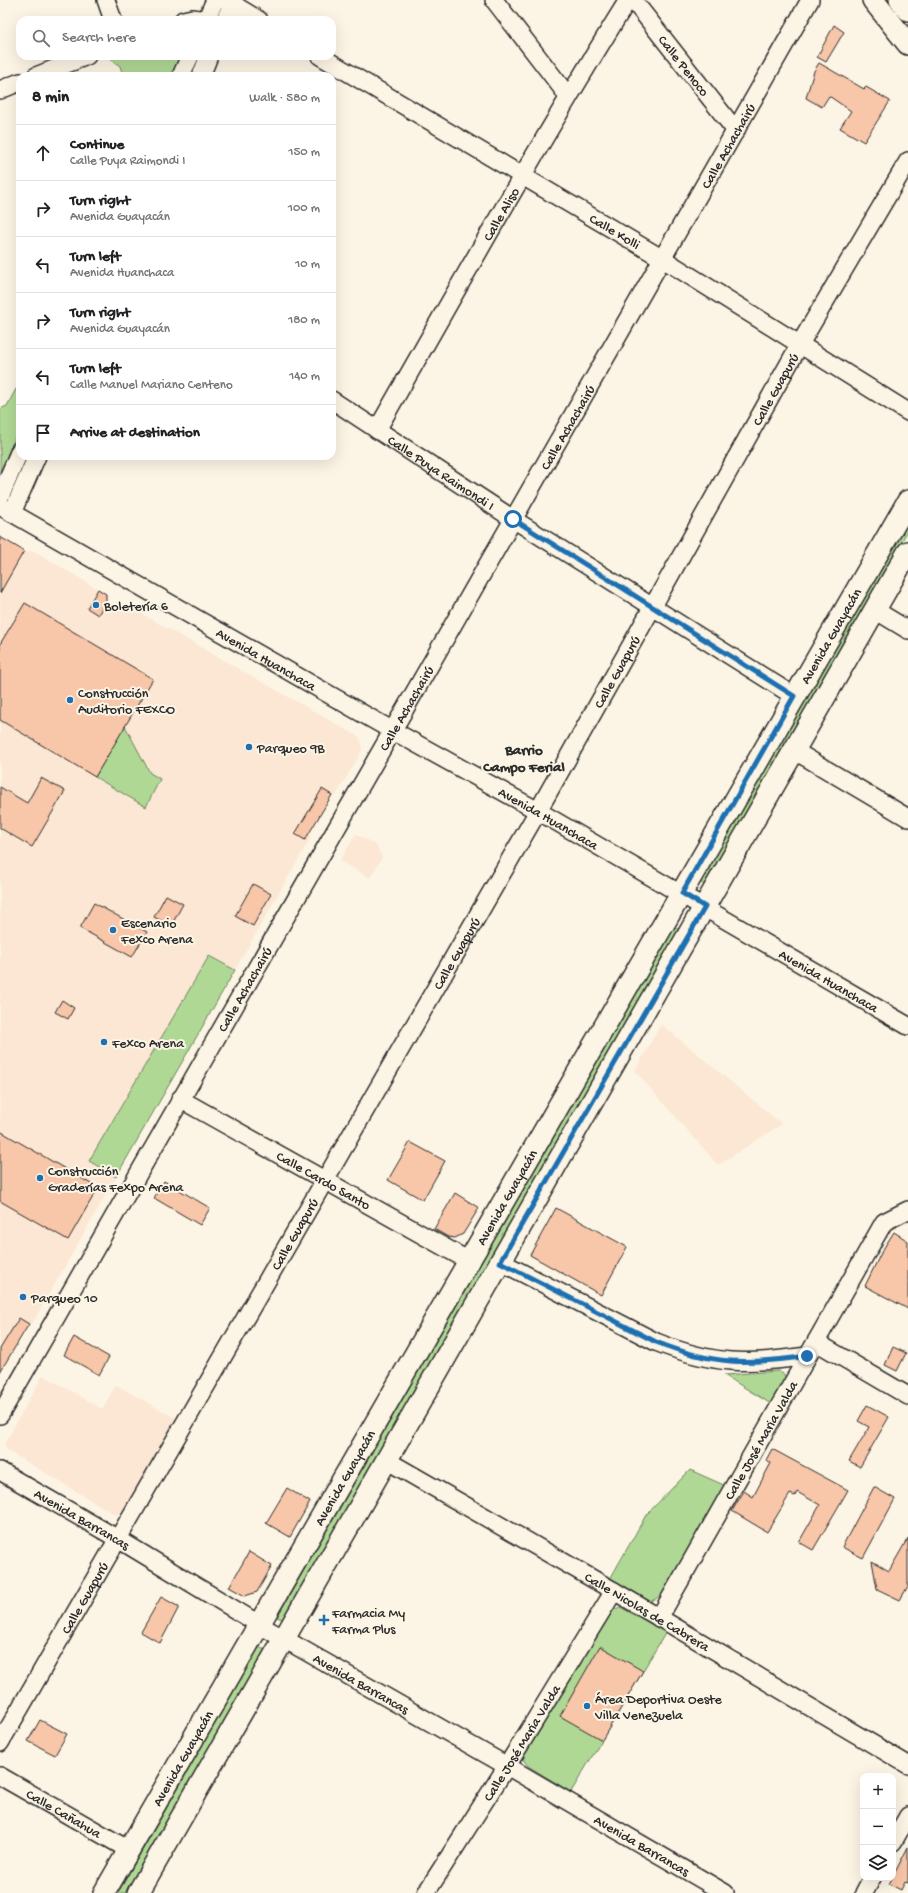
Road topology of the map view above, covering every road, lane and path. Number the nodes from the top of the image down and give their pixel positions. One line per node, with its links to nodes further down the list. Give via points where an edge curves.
1 (106, 0): 11 (street)
2 (215, 0): 12 (street)
3 (494, 0): 25 (street)
4 (628, 0): 25 (street, Calle Aliso)
5 (632, 0): 26 (street, Calle Penoco)
6 (810, 0): 26 (street, Calle Achachairú)
7 (873, 0): 15 (main road)
8 (900, 0): 10 (main road)
9 (230, 1): 13 (street); 14 (street)
10 (908, 10)
11 (112, 16)
12 (209, 16)
13 (226, 16)
14 (253, 16)
15 (908, 44)
16 (77, 60): 20 (street)
17 (188, 60): 21 (street)
18 (207, 60): 22 (street)
19 (327, 60): 28 (street, Calle Kolli)
20 (46, 72)
21 (183, 72)
22 (203, 72)
23 (16, 84): 24 (street)
24 (0, 90)
25 (568, 96): 28 (street, Calle Aliso)
26 (736, 132): 29 (street, Calle Achachairú)
27 (908, 161): 30 (street, Calle Guapurú)
28 (521, 176): 29 (street, Calle Kolli); 33 (street, Calle Aliso)
29 (663, 259): 30 (street, Calle Kolli); 39 (street, Calle Achachairú)
30 (800, 344): 32 (street, Calle Kolli); 41 (street, Calle Guapurú)
31 (336, 403): 33 (street, Calle Puya Raimondi I)
32 (908, 412)
33 (377, 430): 39 (street, Calle Puya Raimondi I)
34 (16, 459): 36 (street)
35 (35, 460): 38 (street)
36 (0, 497)
37 (908, 501): 44 (main road, Avenida Guayacán)
38 (6, 510): 45 (street, Avenida Huanchaca)
39 (513, 519): 41 (street, Calle Puya Raimondi I); 45 (street, Calle Achachairú)
40 (908, 552): 42 (main road, Avenida Guayacán)
41 (652, 606): 44 (street, Calle Puya Raimondi I); 47 (street, Calle Guapurú)
42 (875, 610): 43 (street); 46 (main road, Avenida Guayacán)
43 (908, 630)
44 (794, 696): 49 (main road, Avenida Guayacán)
45 (392, 730): 47 (street, Avenida Huanchaca); 52 (street, Calle Achachairú)
46 (795, 751): 48 (street); 50 (main road, Avenida Guayacán)
47 (538, 811): 49 (street, Avenida Huanchaca); 53 (street, Calle Guapurú)
48 (908, 818)
49 (682, 893): 50 (street, Avenida Huanchaca); 55 (main road, Avenida Guayacán)
50 (705, 907): 51 (street, Avenida Huanchaca); 56 (main road, Avenida Guayacán)
51 (908, 1026)
52 (180, 1099): 53 (street, Calle Cardo Santo); 59 (street, Calle Achachairú)
53 (325, 1181): 55 (street, Calle Cardo Santo); 62 (street, Calle Guapurú)
54 (904, 1216): 57 (street, Calle José Maria Valda, via 884,1222)
55 (469, 1261): 65 (main road, Avenida Guayacán)
56 (500, 1262): 57 (street, via 656,1342 709,1360 735,1363 767,1362); 60 (main road, Avenida Guayacán)
57 (811, 1349): 58 (street); 64 (street, Calle José Maria Valda)
58 (908, 1396)
59 (0, 1415)
60 (386, 1460): 63 (street, Calle Nicolas de Cabrera); 66 (main road, Avenida Guayacán)
61 (0, 1471): 62 (street, Avenida Barrancas)
62 (118, 1539): 65 (street, Avenida Barrancas); 67 (street, Calle Guapurú)
63 (614, 1591): 64 (street, Calle Nicolas de Cabrera); 69 (street, Calle José Maria Valda)
64 (659, 1618): 68 (street, Calle Nicolas de Cabrera)
65 (258, 1624): 66 (street, Avenida Barrancas); 73 (main road, Avenida Guayacán)
66 (283, 1639): 69 (street, Avenida Barrancas); 76 (main road, Avenida Guayacán)
67 (0, 1743)
68 (908, 1765)
69 (507, 1766): 77 (street, Calle José Maria Valda); 78 (street, Avenida Barrancas)
70 (0, 1776): 73 (street, Calle Cañahua)
71 (908, 1816): 72 (street)
72 (896, 1837)
73 (129, 1850): 75 (main road, Avenida Guayacán)
74 (870, 1881): 79 (street)
75 (104, 1893)
76 (138, 1893)
77 (426, 1893)
78 (725, 1893)
79 (864, 1893)

